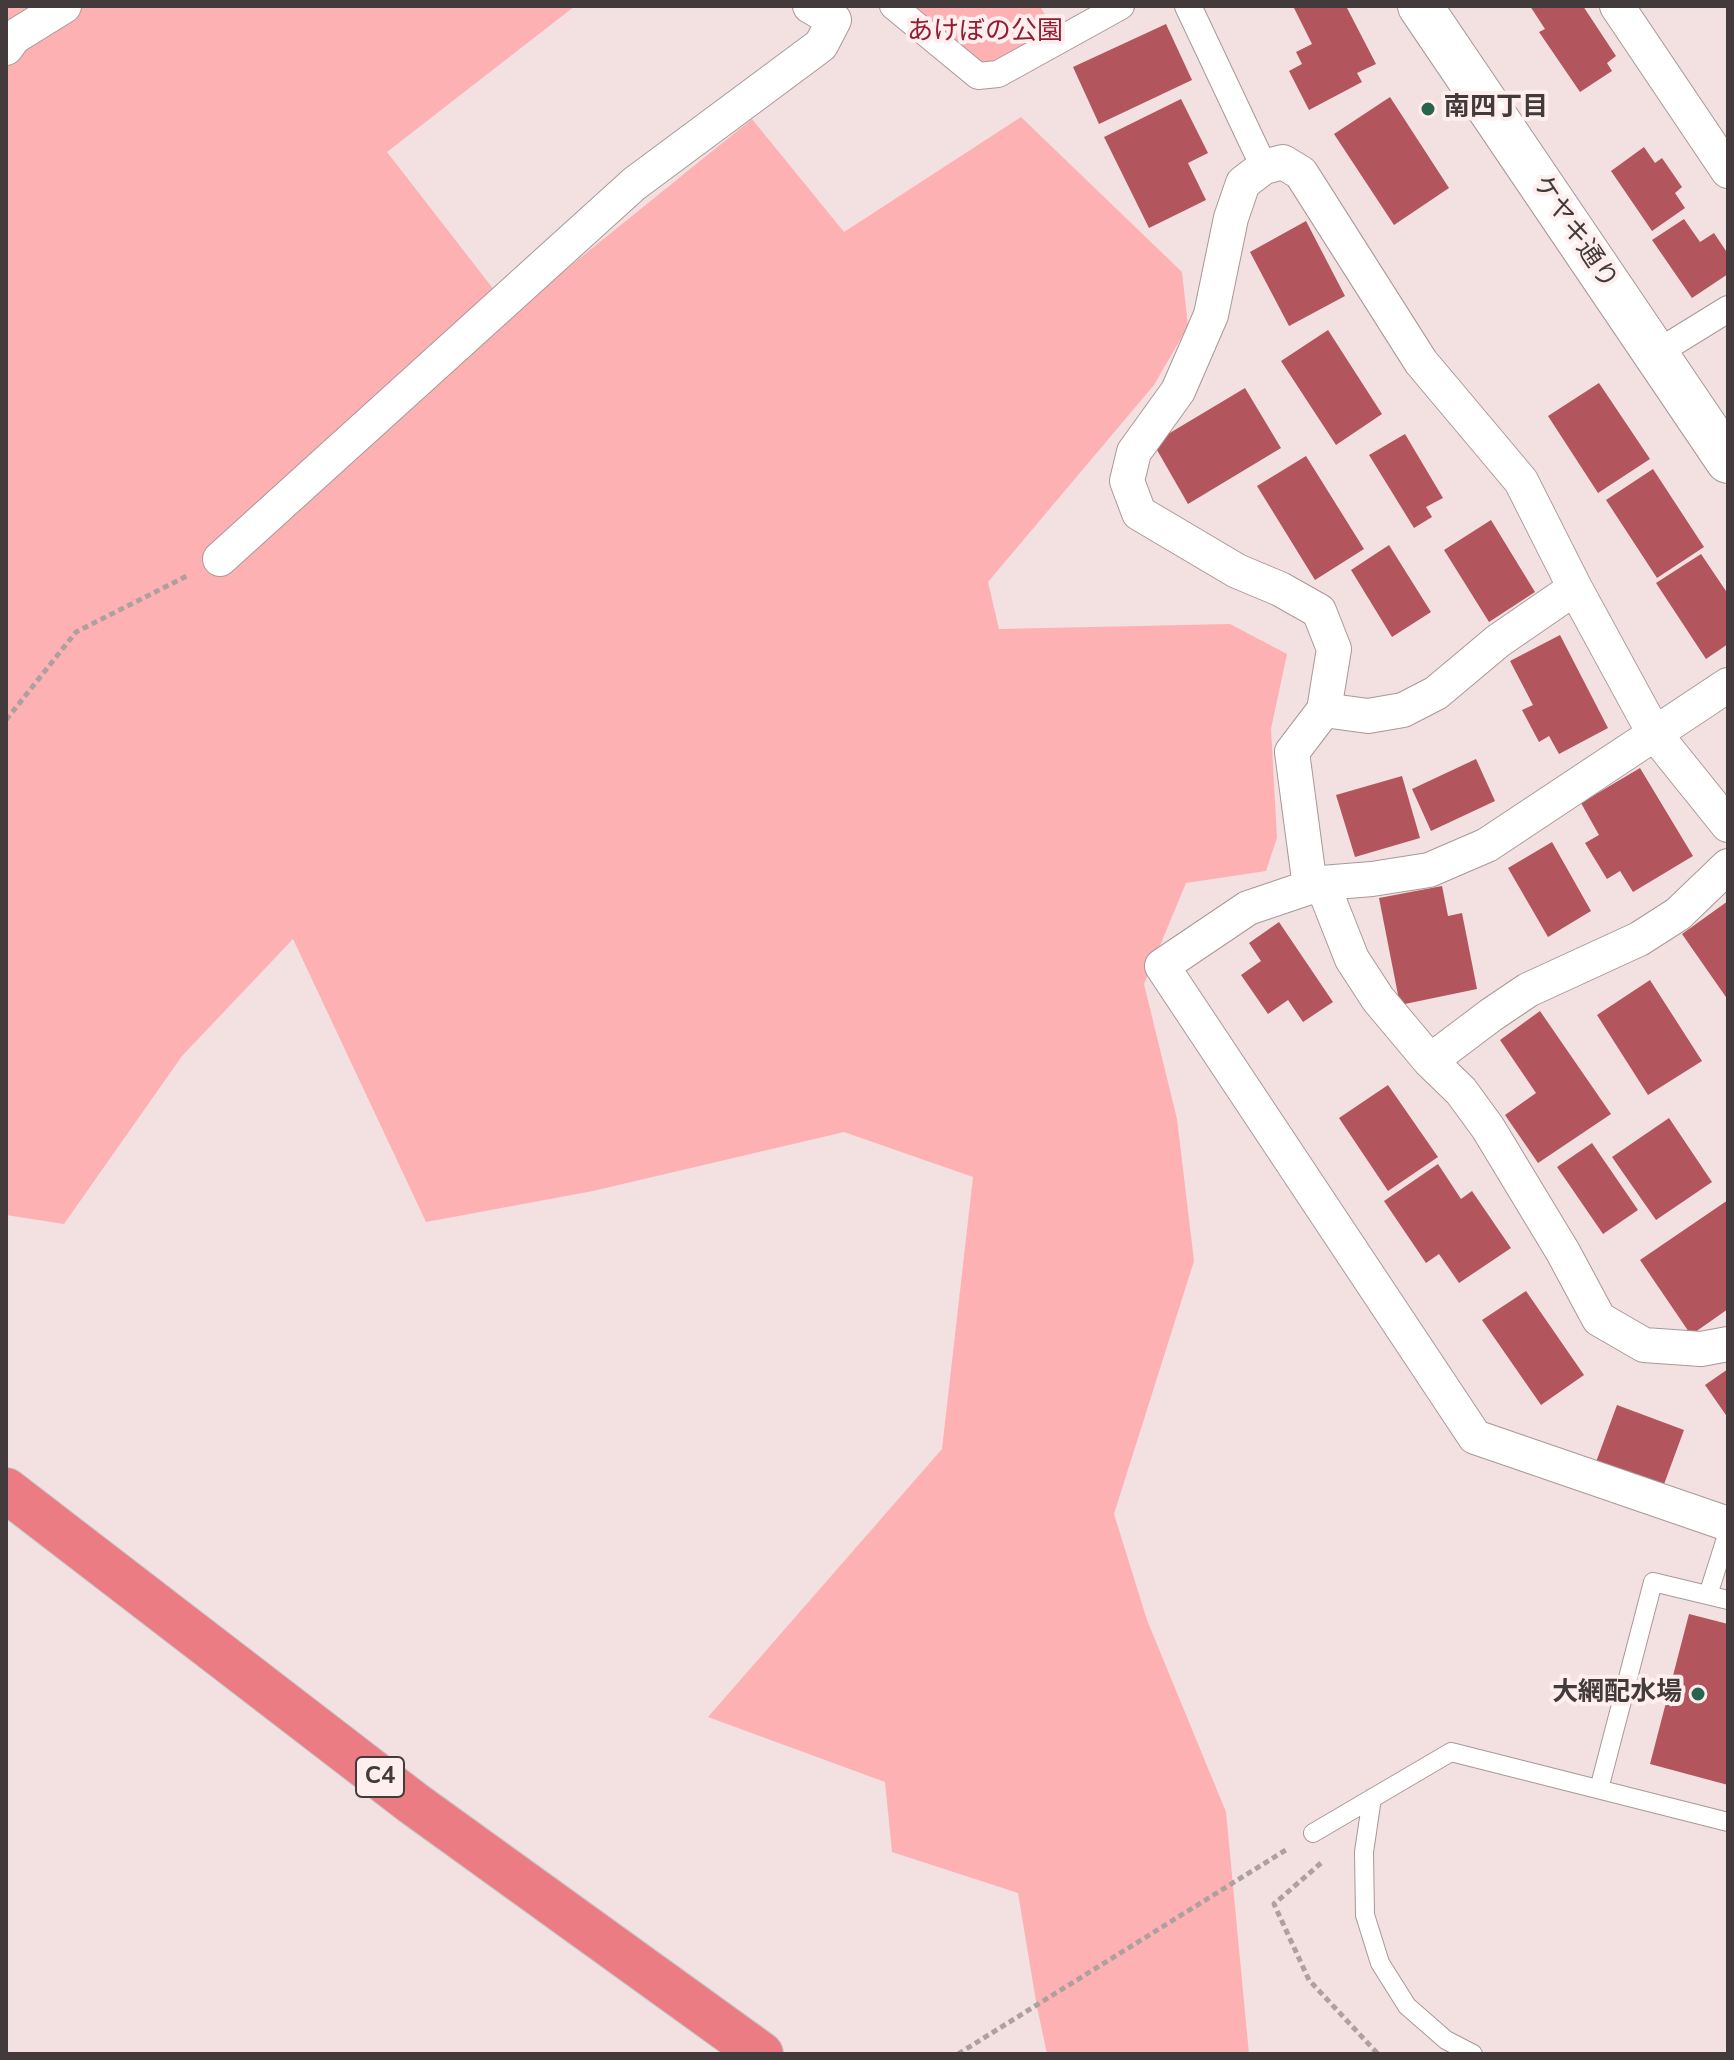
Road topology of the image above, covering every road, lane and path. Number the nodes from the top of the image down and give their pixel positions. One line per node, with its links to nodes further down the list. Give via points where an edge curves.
1 (64, 6): 8 (street, via 14,37)
2 (893, 6): 3 (street, via 978,76 998,74)
3 (1121, 6)
4 (1188, 6): 9 (street)
5 (1420, 6): 12 (street, ケヤキ通り)
6 (1617, 6): 10 (street)
7 (832, 11): 14 (street, via 821,45 634,184)
8 (6, 48)
9 (1264, 167): 15 (street, via 1283,162 1301,173 1421,362 1521,481); 17 (street, via 1243,183 1211,315 1178,391 1134,452 1127,481 1139,513 1237,571 1319,611 1334,649)
10 (1728, 171)
11 (1728, 309): 12 (street)
12 (1655, 354): 13 (street, ケヤキ通り)
13 (1728, 461)
14 (220, 559): 18 (path, via 76,632)
15 (1575, 588): 17 (street, via 1498,641 1436,693 1403,710 1368,716); 19 (street)
16 (1728, 685): 19 (street)
17 (1324, 710): 22 (street, via 1292,752)
18 (6, 720)
19 (1654, 733): 20 (street); 22 (street, via 1487,845 1429,870)
20 (1728, 825)
21 (1728, 866): 23 (street, via 1678,914 1639,939 1528,990)
22 (1316, 885): 23 (street, via 1352,959); 26 (street, via 1248,908 1162,966 1475,1437)
23 (1430, 1061): 24 (street, via 1488,1128 1599,1319 1644,1345 1701,1349)
24 (1728, 1344)
25 (6, 1490): 34 (highway, C4, via 413,1803)
26 (1728, 1524)
27 (1728, 1532): 28 (lane)
28 (1708, 1595): 29 (lane); 30 (lane, via 1653,1582)
29 (1728, 1600)
30 (1599, 1789): 31 (lane, via 1451,1752); 32 (lane)
31 (1372, 1798): 33 (lane); 37 (lane, via 1364,1852 1365,1915 1380,1963 1407,2006 1446,2040)
32 (1728, 1822)
33 (1313, 1833): 35 (path); 36 (path, via 1328,1858 1274,1904 1309,1980)
34 (761, 2054)
35 (958, 2054)
36 (1378, 2054)
37 (1473, 2054)

